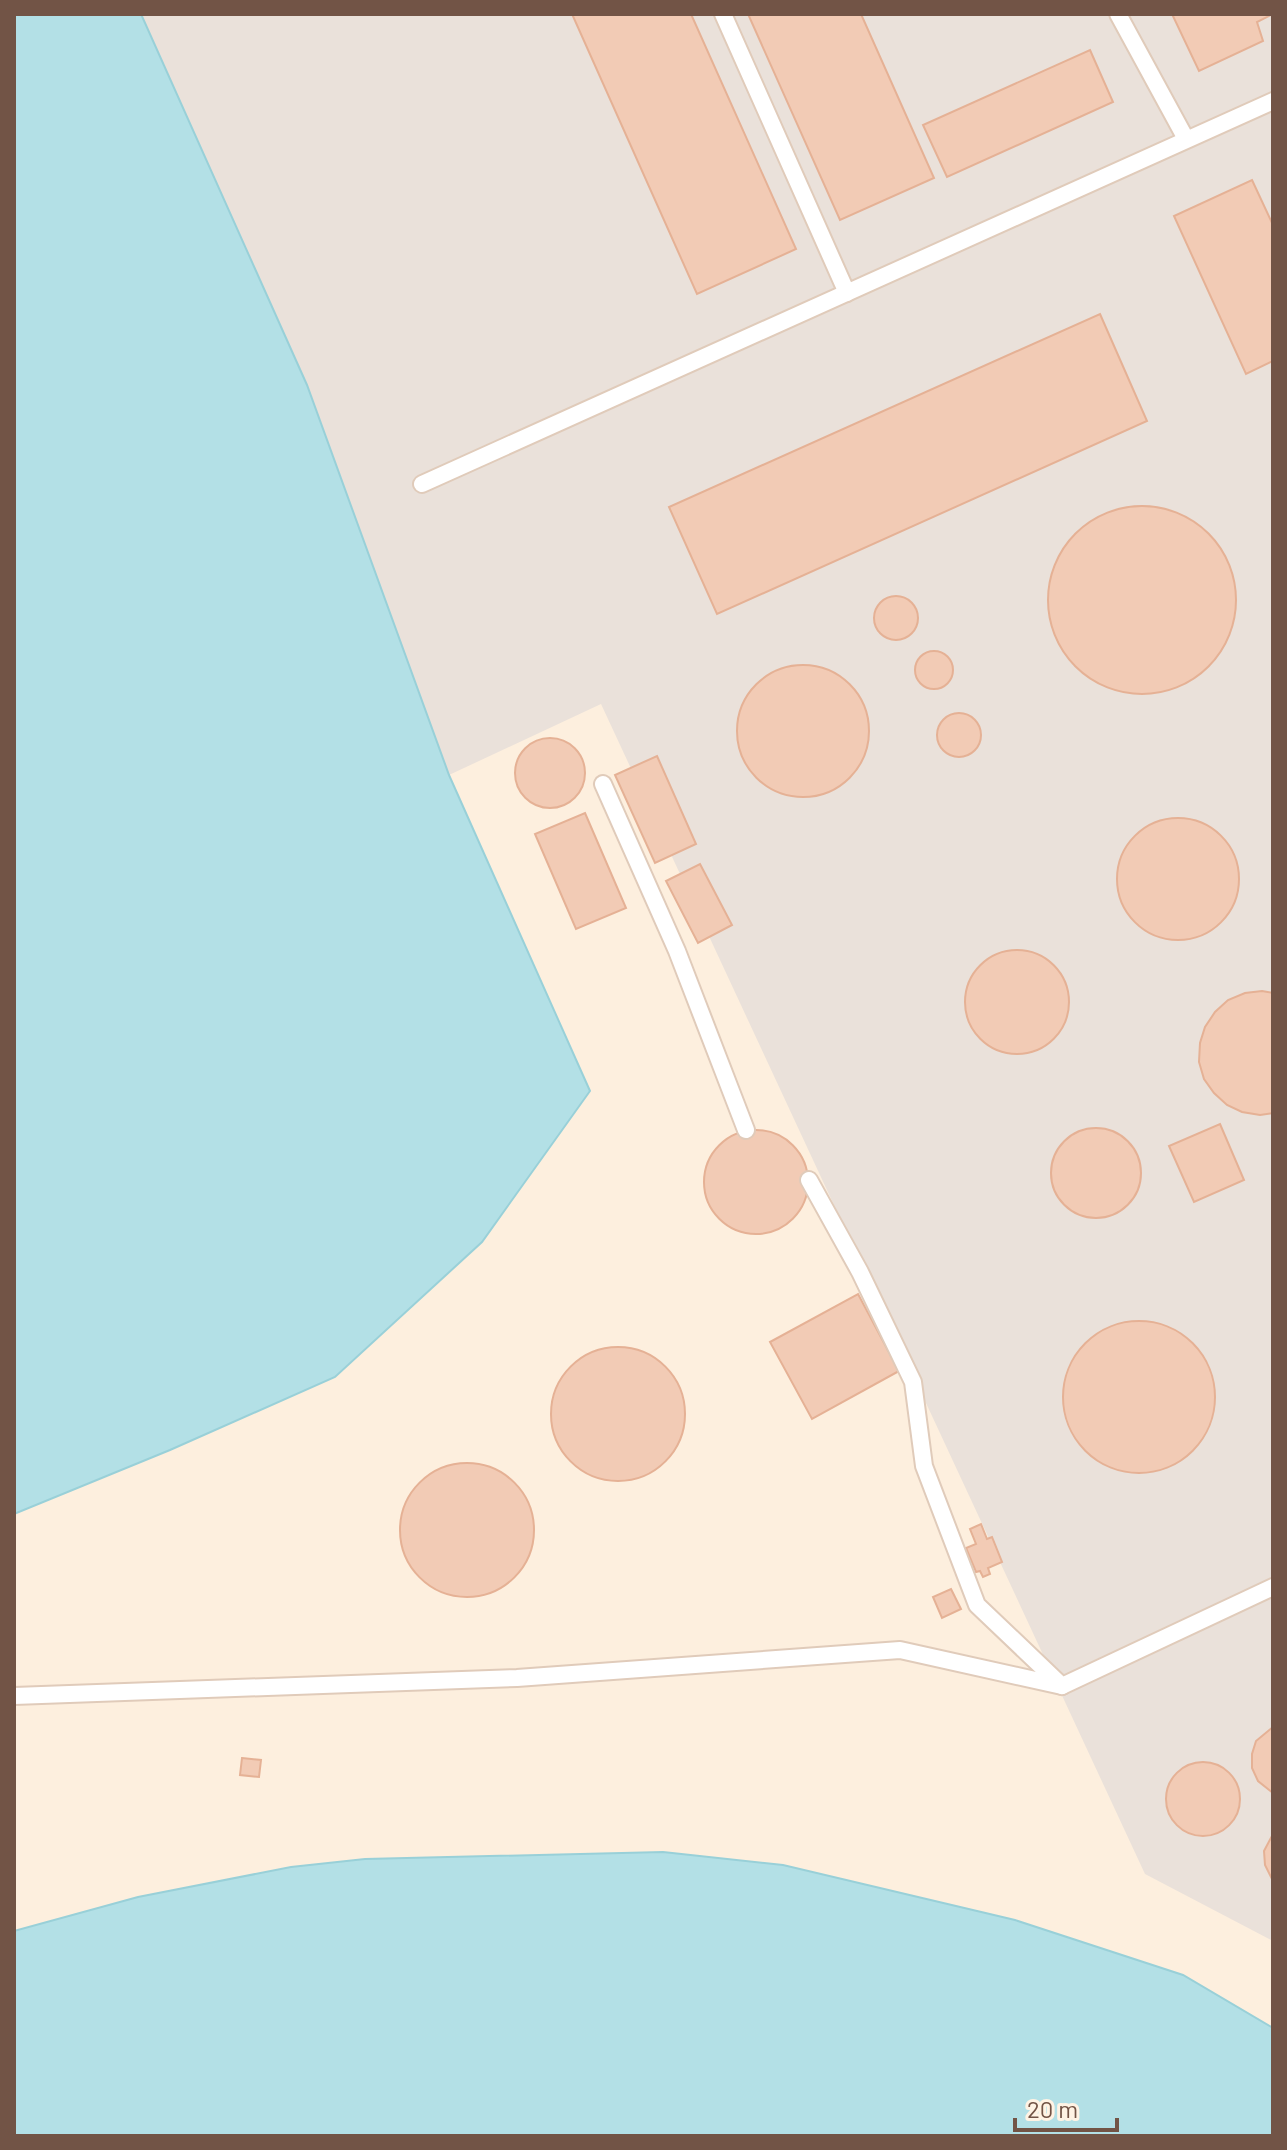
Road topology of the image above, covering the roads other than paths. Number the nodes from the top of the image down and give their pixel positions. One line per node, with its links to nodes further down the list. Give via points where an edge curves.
1 (723, 14): 5 (lane)
2 (1118, 14): 4 (lane)
3 (1273, 101): 4 (lane)
4 (1186, 139): 5 (lane)
5 (847, 293): 6 (lane)
6 (422, 484)
7 (603, 784): 8 (lane, via 677,951)
8 (746, 1130)
9 (809, 1180): 11 (lane, via 913,1382 924,1466 977,1605)
10 (1273, 1587): 11 (lane)
11 (1062, 1686): 12 (lane, via 900,1650 517,1678)
12 (14, 1696)

